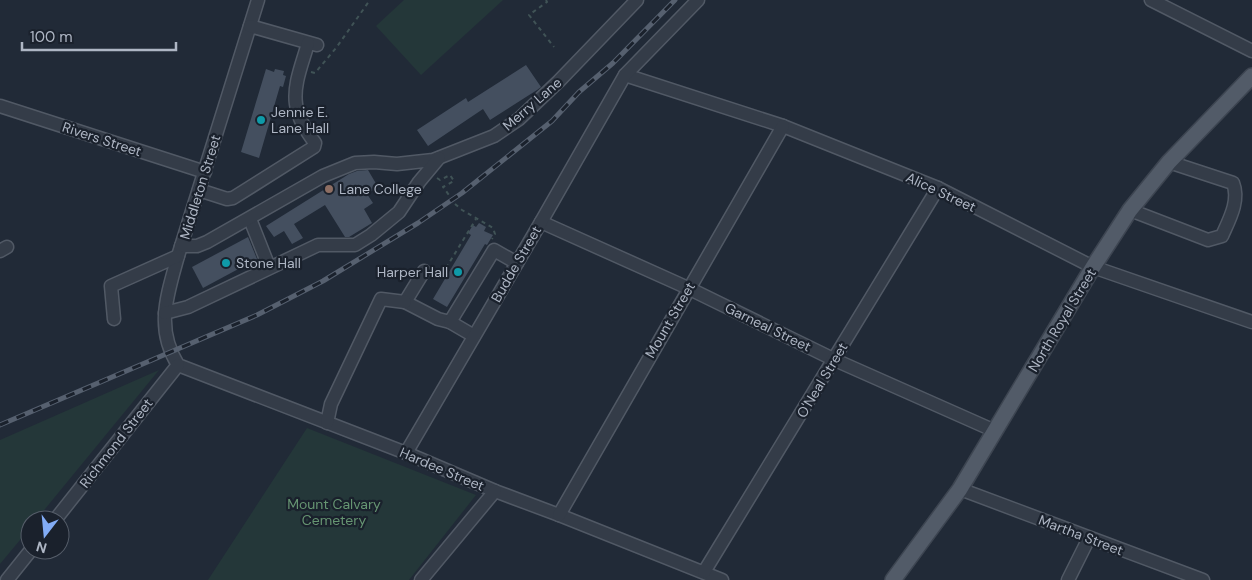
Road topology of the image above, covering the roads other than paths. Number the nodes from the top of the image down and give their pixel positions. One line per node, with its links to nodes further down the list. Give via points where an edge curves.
1 (258, 0): 5 (street, Middleton Street)
2 (637, 0): 11 (street, Merry Lane, via 519,119 494,136)
3 (698, 0): 7 (street, Budde Street)
4 (1151, 0): 6 (street)
5 (250, 26): 13 (street, Middleton Street); 15 (street, via 313,44 296,88 296,105 314,147 233,198)
6 (1252, 51)
7 (625, 75): 10 (street, Alice Street); 18 (street, Budde Street)
8 (1252, 76): 12 (main road, North Royal Street)
9 (0, 106): 13 (street, Rivers Street)
10 (783, 126): 14 (street, Alice Street); 24 (street, Mount Street)
11 (439, 158): 17 (street, Merry Lane, via 397,164 355,163 323,176); 21 (street, via 399,212 355,245 318,245)
12 (1169, 162): 16 (main road, North Royal Street); 16 (street, via 1233,183 1236,192 1232,214 1222,236 1208,240)
13 (205, 172): 15 (street, Middleton Street)
14 (938, 188): 22 (street, Alice Street); 31 (street, O'Neal Street)
15 (199, 190): 19 (street, Middleton Street)
16 (1130, 210): 22 (main road, North Royal Street)
17 (250, 219): 19 (street, Merry Lane, via 202,244); 21 (street)
18 (542, 222): 20 (street, Budde Street); 24 (street, Garneal Street)
19 (180, 251): 26 (street, Middleton Street); 27 (street, Merry Lane, via 110,286)
20 (517, 263): 28 (street, via 494,250); 30 (street, Budde Street)
21 (269, 267): 26 (street, via 188,307)
22 (1093, 267): 29 (street, Alice Street); 34 (main road, North Royal Street)
23 (424, 271): 25 (street)
24 (688, 288): 31 (street, Garneal Street); 39 (street, Mount Street)
25 (405, 302): 28 (street); 33 (street, via 381,299 331,404)
26 (165, 314): 32 (street, Middleton Street, via 169,351)
27 (114, 320)
28 (450, 322): 30 (street)
29 (1252, 322)
30 (474, 336): 35 (street, Budde Street)
31 (835, 360): 34 (street, Garneal Street); 42 (street, O'Neal Street)
32 (178, 365): 33 (street, Hardee Street); 38 (street, Richmond Street)
33 (327, 423): 35 (street, Hardee Street)
34 (995, 431): 36 (main road, North Royal Street)
35 (406, 453): 37 (street, Hardee Street)
36 (960, 489): 40 (street, Martha Street); 47 (main road, North Royal Street)
37 (495, 491): 39 (street, Hardee Street); 45 (street)
38 (63, 510)
39 (559, 515): 42 (street, Hardee Street)
40 (1089, 538): 43 (street, Martha Street); 48 (street)
41 (23, 560): 44 (street)
42 (704, 572): 46 (street, Hardee Street)
43 (1178, 576): 49 (street, Martha Street)
44 (7, 580)
45 (422, 580)
46 (722, 580)
47 (893, 580)
48 (1068, 580)
49 (1203, 580)

